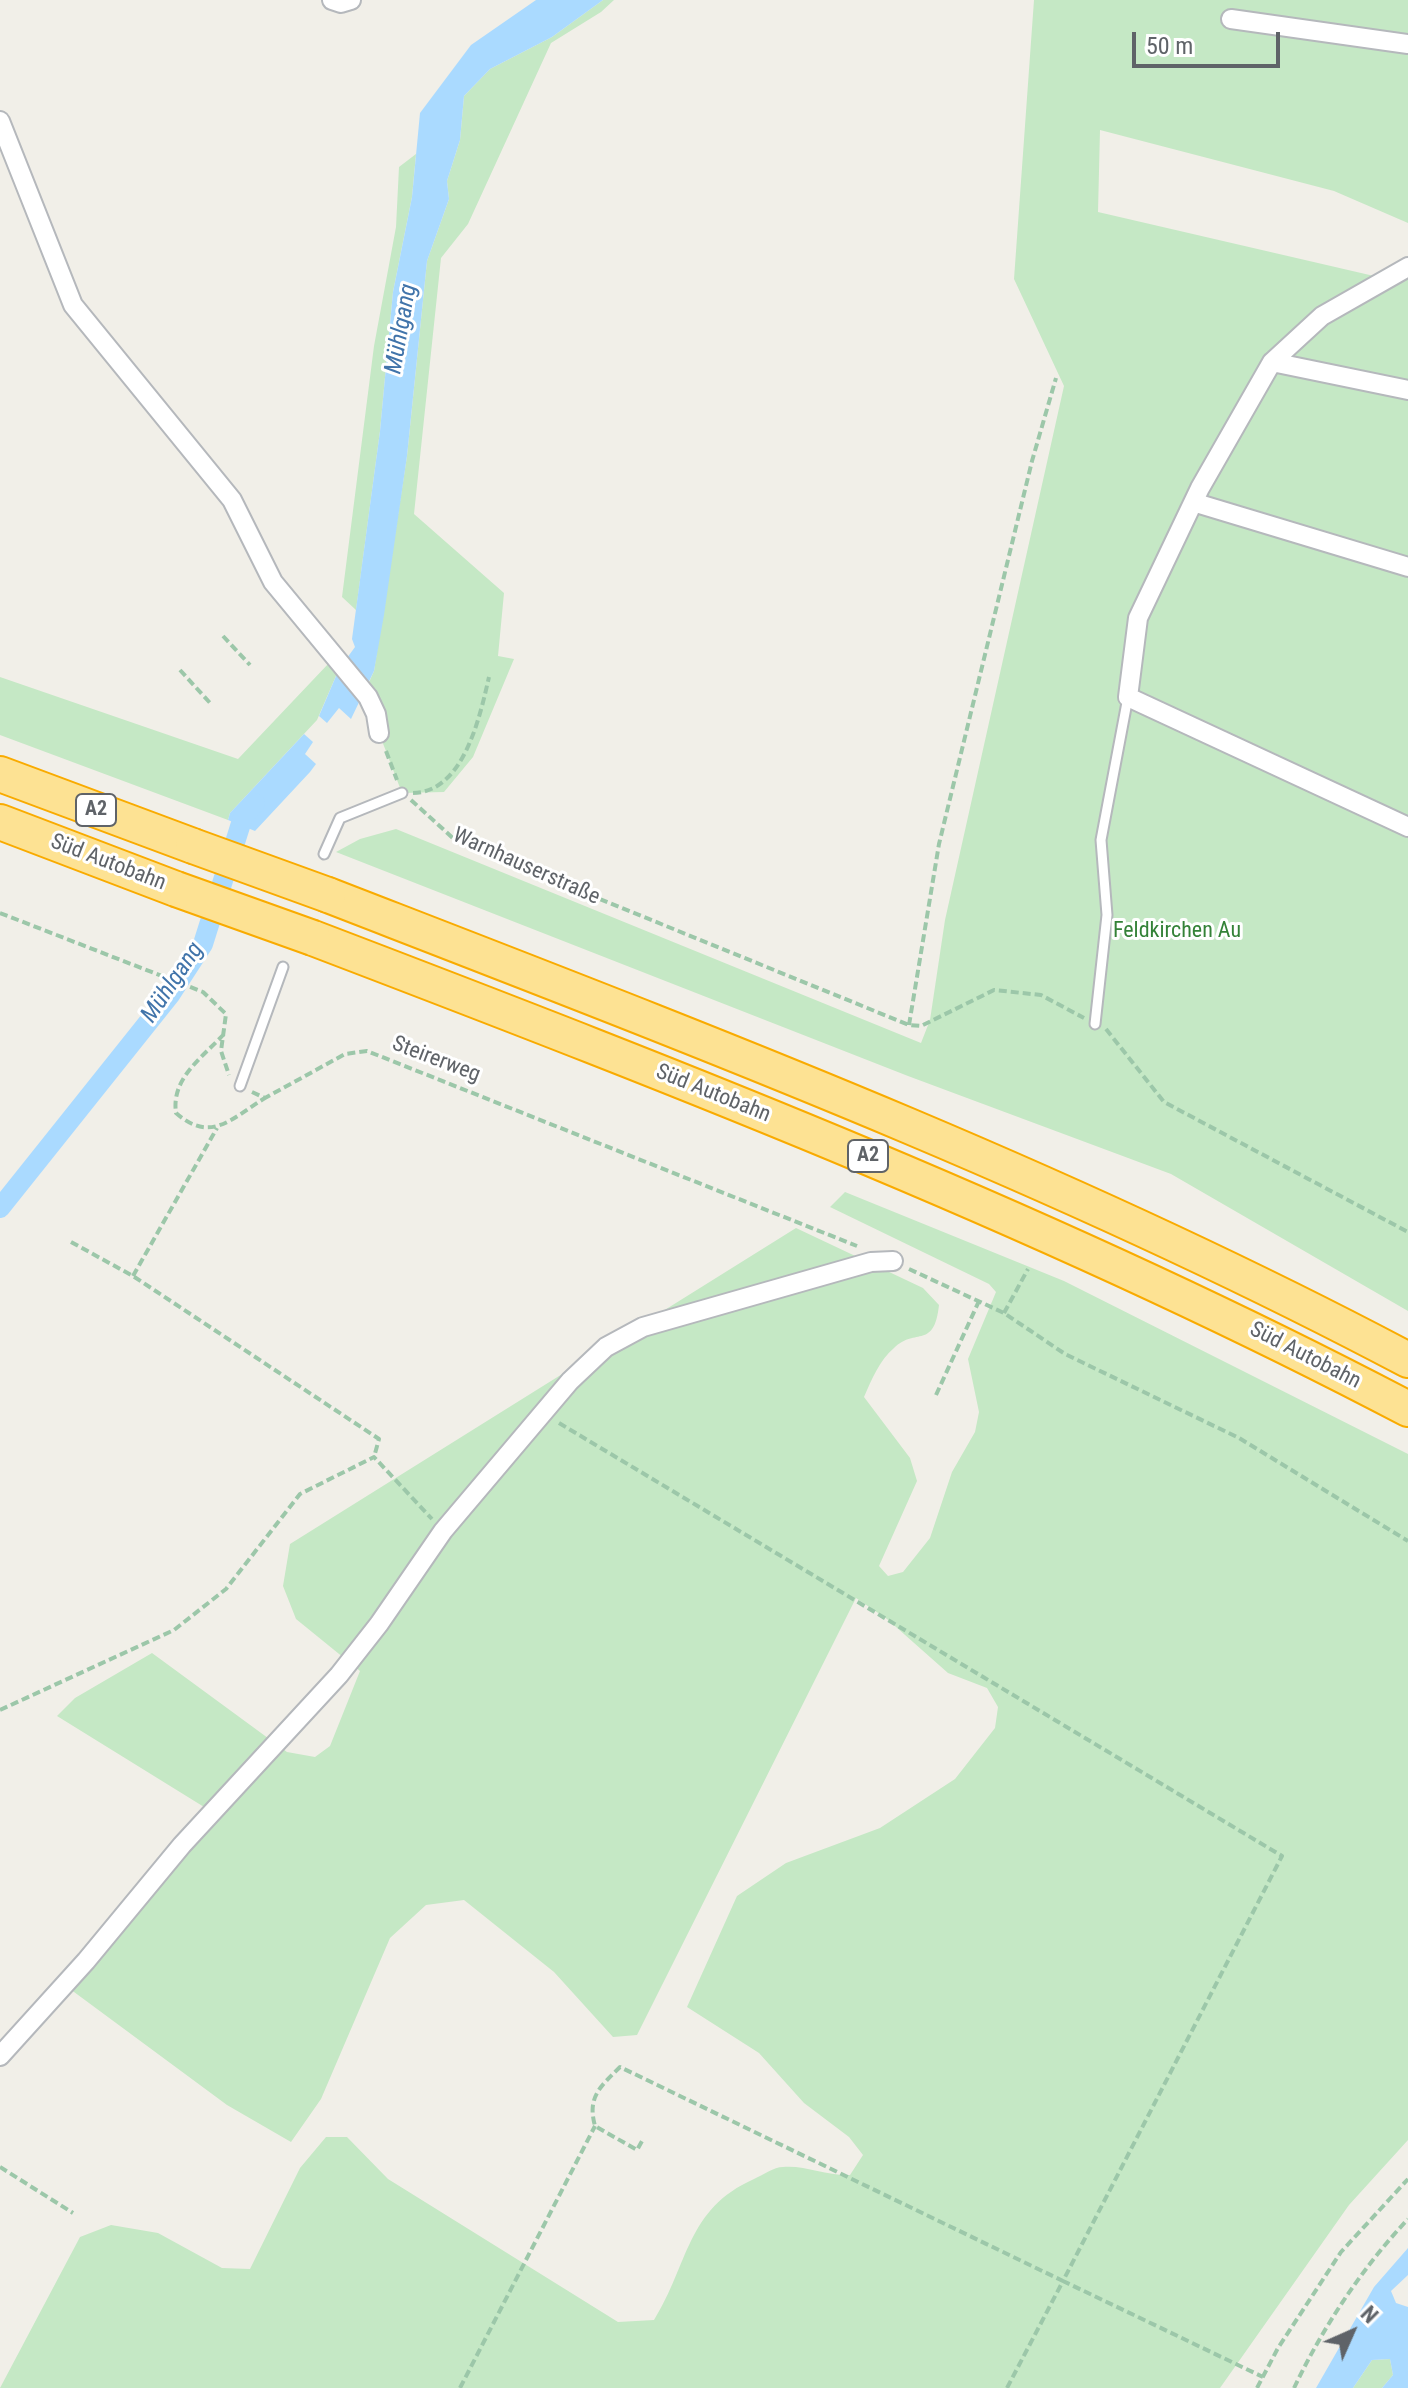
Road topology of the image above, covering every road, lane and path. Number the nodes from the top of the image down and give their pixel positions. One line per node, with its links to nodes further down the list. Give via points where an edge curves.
1 (332, 0): 2 (street)
2 (351, 0)
3 (1231, 19): 4 (street)
4 (1408, 44)
5 (0, 121): 18 (street, via 73,305 232,500 273,582 368,697)
6 (1408, 267): 7 (street, via 1322,316)
7 (1272, 362): 9 (street); 10 (street)
8 (1056, 378): 28 (path, via 939,844)
9 (1408, 390)
10 (1196, 503): 11 (street); 16 (street, via 1138,618)
11 (1408, 567)
12 (223, 636): 13 (path)
13 (250, 665)
14 (180, 670): 17 (path)
15 (489, 677): 20 (path, via 468,747 455,767 424,792)
16 (1128, 697): 22 (street); 27 (lane, via 1101,840 1107,915)
17 (211, 704)
18 (379, 733): 20 (path, Warnhauserstraße)
19 (0, 774): 42 (highway, Süd Autobahn / A2, bridge, via 328,895 923,1131 1123,1219)
20 (402, 793): 23 (lane, via 340,818); 28 (path, Warnhauserstraße, via 455,840)
21 (0, 822): 44 (highway, Süd Autobahn / A2, bridge, via 606,1050 899,1169 1099,1256)
22 (1408, 827)
23 (324, 854)
24 (0, 913): 29 (path, via 203,992 226,1014)
25 (283, 967): 30 (lane)
26 (994, 990): 28 (path, via 921,1026)
27 (1095, 1024)
28 (909, 1025)
29 (226, 1032): 30 (path, via 224,1065); 33 (path, via 181,1080 173,1096 176,1113 191,1126)
30 (240, 1086): 31 (path)
31 (265, 1098): 33 (path, Steirerweg); 35 (path, Steirerweg, via 345,1054 367,1051)
32 (1164, 1102): 34 (path)
33 (219, 1126): 39 (path)
34 (1408, 1232)
35 (840, 1239)
36 (71, 1242): 39 (path)
37 (893, 1261): 40 (path); 45 (street, via 871,1262 643,1327 606,1347)
38 (1028, 1269): 41 (path)
39 (133, 1276): 46 (path, via 379,1439)
40 (979, 1301): 41 (path); 43 (path)
41 (1004, 1313): 48 (path, via 1065,1354 1239,1438)
42 (1408, 1360)
43 (936, 1395)
44 (1408, 1409)
45 (543, 1412): 47 (street); 57 (path, via 1282,1856)
46 (374, 1457): 47 (path); 49 (path, via 300,1494 226,1589 174,1630)
47 (443, 1531): 50 (street, via 339,1675 182,1845)
48 (1408, 1541)
49 (0, 1710)
50 (0, 2056)
51 (595, 2126): 52 (path, via 637,2150); 57 (path, via 590,2108 595,2095 620,2067); 59 (path)
52 (642, 2141)
53 (0, 2167): 55 (path)
54 (1408, 2179): 58 (path, via 1341,2252)
55 (73, 2213)
56 (1408, 2219): 62 (path, via 1375,2254)
57 (1063, 2281): 58 (path); 60 (path)
58 (1263, 2377): 61 (path)
59 (460, 2388)
60 (1007, 2388)
61 (1257, 2388)
62 (1294, 2388)

